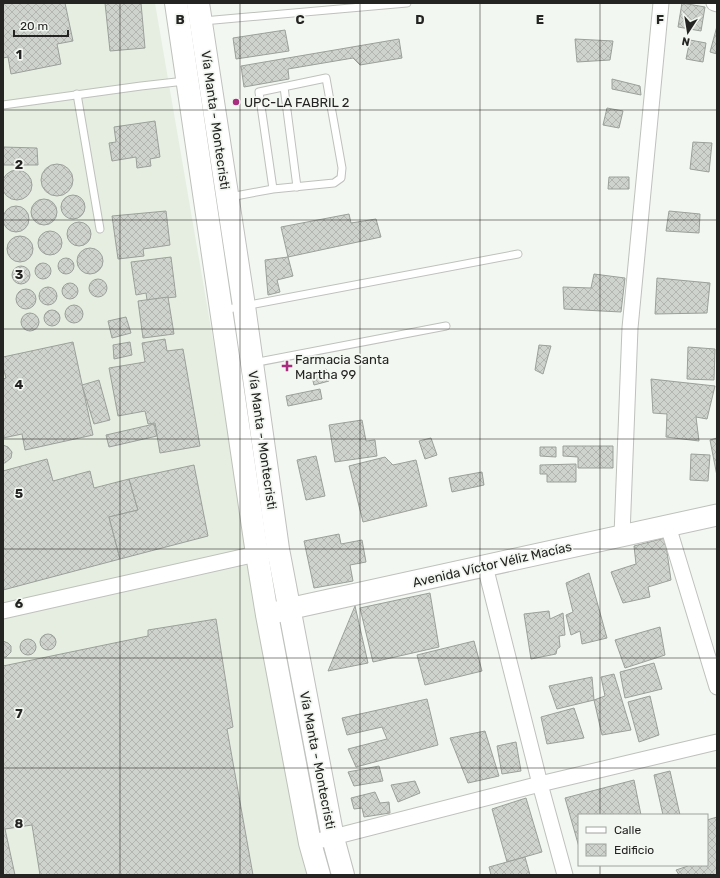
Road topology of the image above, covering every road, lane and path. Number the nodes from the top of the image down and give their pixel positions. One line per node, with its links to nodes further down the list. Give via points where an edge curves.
1 (176, 3): 6 (main road, Vía Manta - Montecristi)
2 (407, 3): 6 (lane)
3 (661, 3): 22 (street, via 630,328)
4 (714, 3): 5 (street)
5 (717, 4)
6 (192, 19): 7 (main road, Vía Manta - Montecristi); 13 (main road, Vía Manta - Montecristi)
7 (187, 81): 9 (lane); 13 (main road, Vía Manta - Montecristi)
8 (284, 87): 11 (lane); 11 (lane, via 326,78 342,168 341,178 334,183); 12 (lane, via 259,92)
9 (77, 94): 10 (lane); 14 (lane)
10 (3, 105)
11 (297, 187): 12 (lane)
12 (273, 189): 13 (lane)
13 (216, 199): 16 (main road, Vía Manta - Montecristi); 17 (main road, Vía Manta - Montecristi)
14 (100, 229)
15 (518, 254): 16 (lane)
16 (244, 306): 17 (lane); 19 (main road, Vía Manta - Montecristi)
17 (221, 310): 19 (main road, Vía Manta - Montecristi)
18 (446, 326): 19 (lane)
19 (241, 365): 23 (main road, Vía Manta - Montecristi)
20 (717, 515): 21 (street, Avenida Víctor Véliz Macías)
21 (668, 526): 22 (street, Avenida Víctor Véliz Macías); 28 (street)
22 (622, 535): 24 (street, Avenida Víctor Véliz Macías)
23 (267, 551): 25 (main road, Vía Manta - Montecristi); 26 (street); 27 (main road, Vía Manta - Montecristi)
24 (485, 566): 25 (street, Avenida Víctor Véliz Macías); 30 (street)
25 (288, 609): 27 (street, Avenida Víctor Véliz Macías); 31 (main road, Vía Manta - Montecristi)
26 (3, 611)
27 (267, 615): 32 (main road, Vía Manta - Montecristi)
28 (717, 687)
29 (717, 742): 30 (street)
30 (540, 784): 31 (street); 35 (street)
31 (333, 838): 32 (street); 34 (main road, Vía Manta - Montecristi)
32 (310, 843): 33 (main road, Vía Manta - Montecristi)
33 (319, 875)
34 (343, 875)
35 (565, 875)

